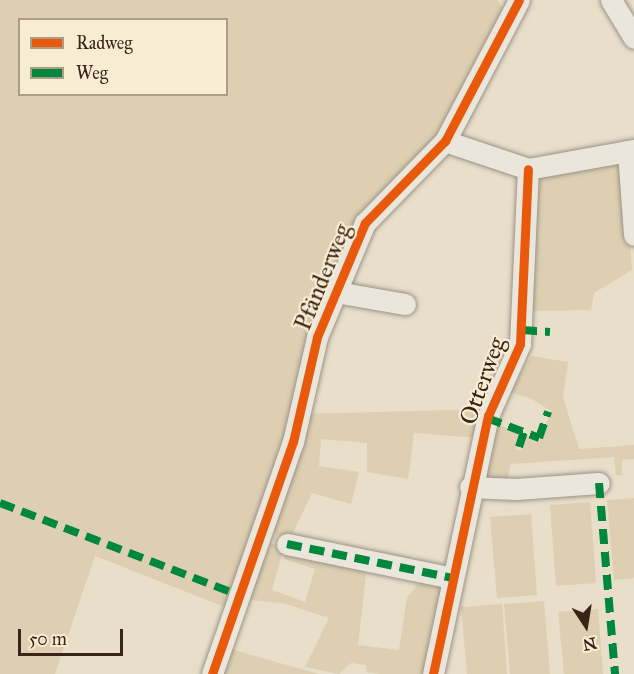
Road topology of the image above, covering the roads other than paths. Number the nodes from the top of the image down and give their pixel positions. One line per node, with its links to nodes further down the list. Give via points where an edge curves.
1 (519, 0): 4 (street, Pfänderweg)
2 (611, 0): 3 (street)
3 (634, 38)
4 (445, 141): 6 (street); 8 (street, Pfänderweg, via 365,223)
5 (631, 151): 6 (street); 7 (street)
6 (528, 169): 11 (street, Otterweg, via 525,309 520,344 488,416)
7 (634, 235)
8 (336, 291): 9 (street); 14 (street, Pfänderweg, via 317,337 293,442)
9 (405, 304)
10 (599, 483): 11 (street, via 516,489)
11 (470, 487): 13 (street, Otterweg)
12 (287, 544): 13 (street)
13 (453, 578): 15 (street, Otterweg)
14 (212, 674)
15 (433, 674)

